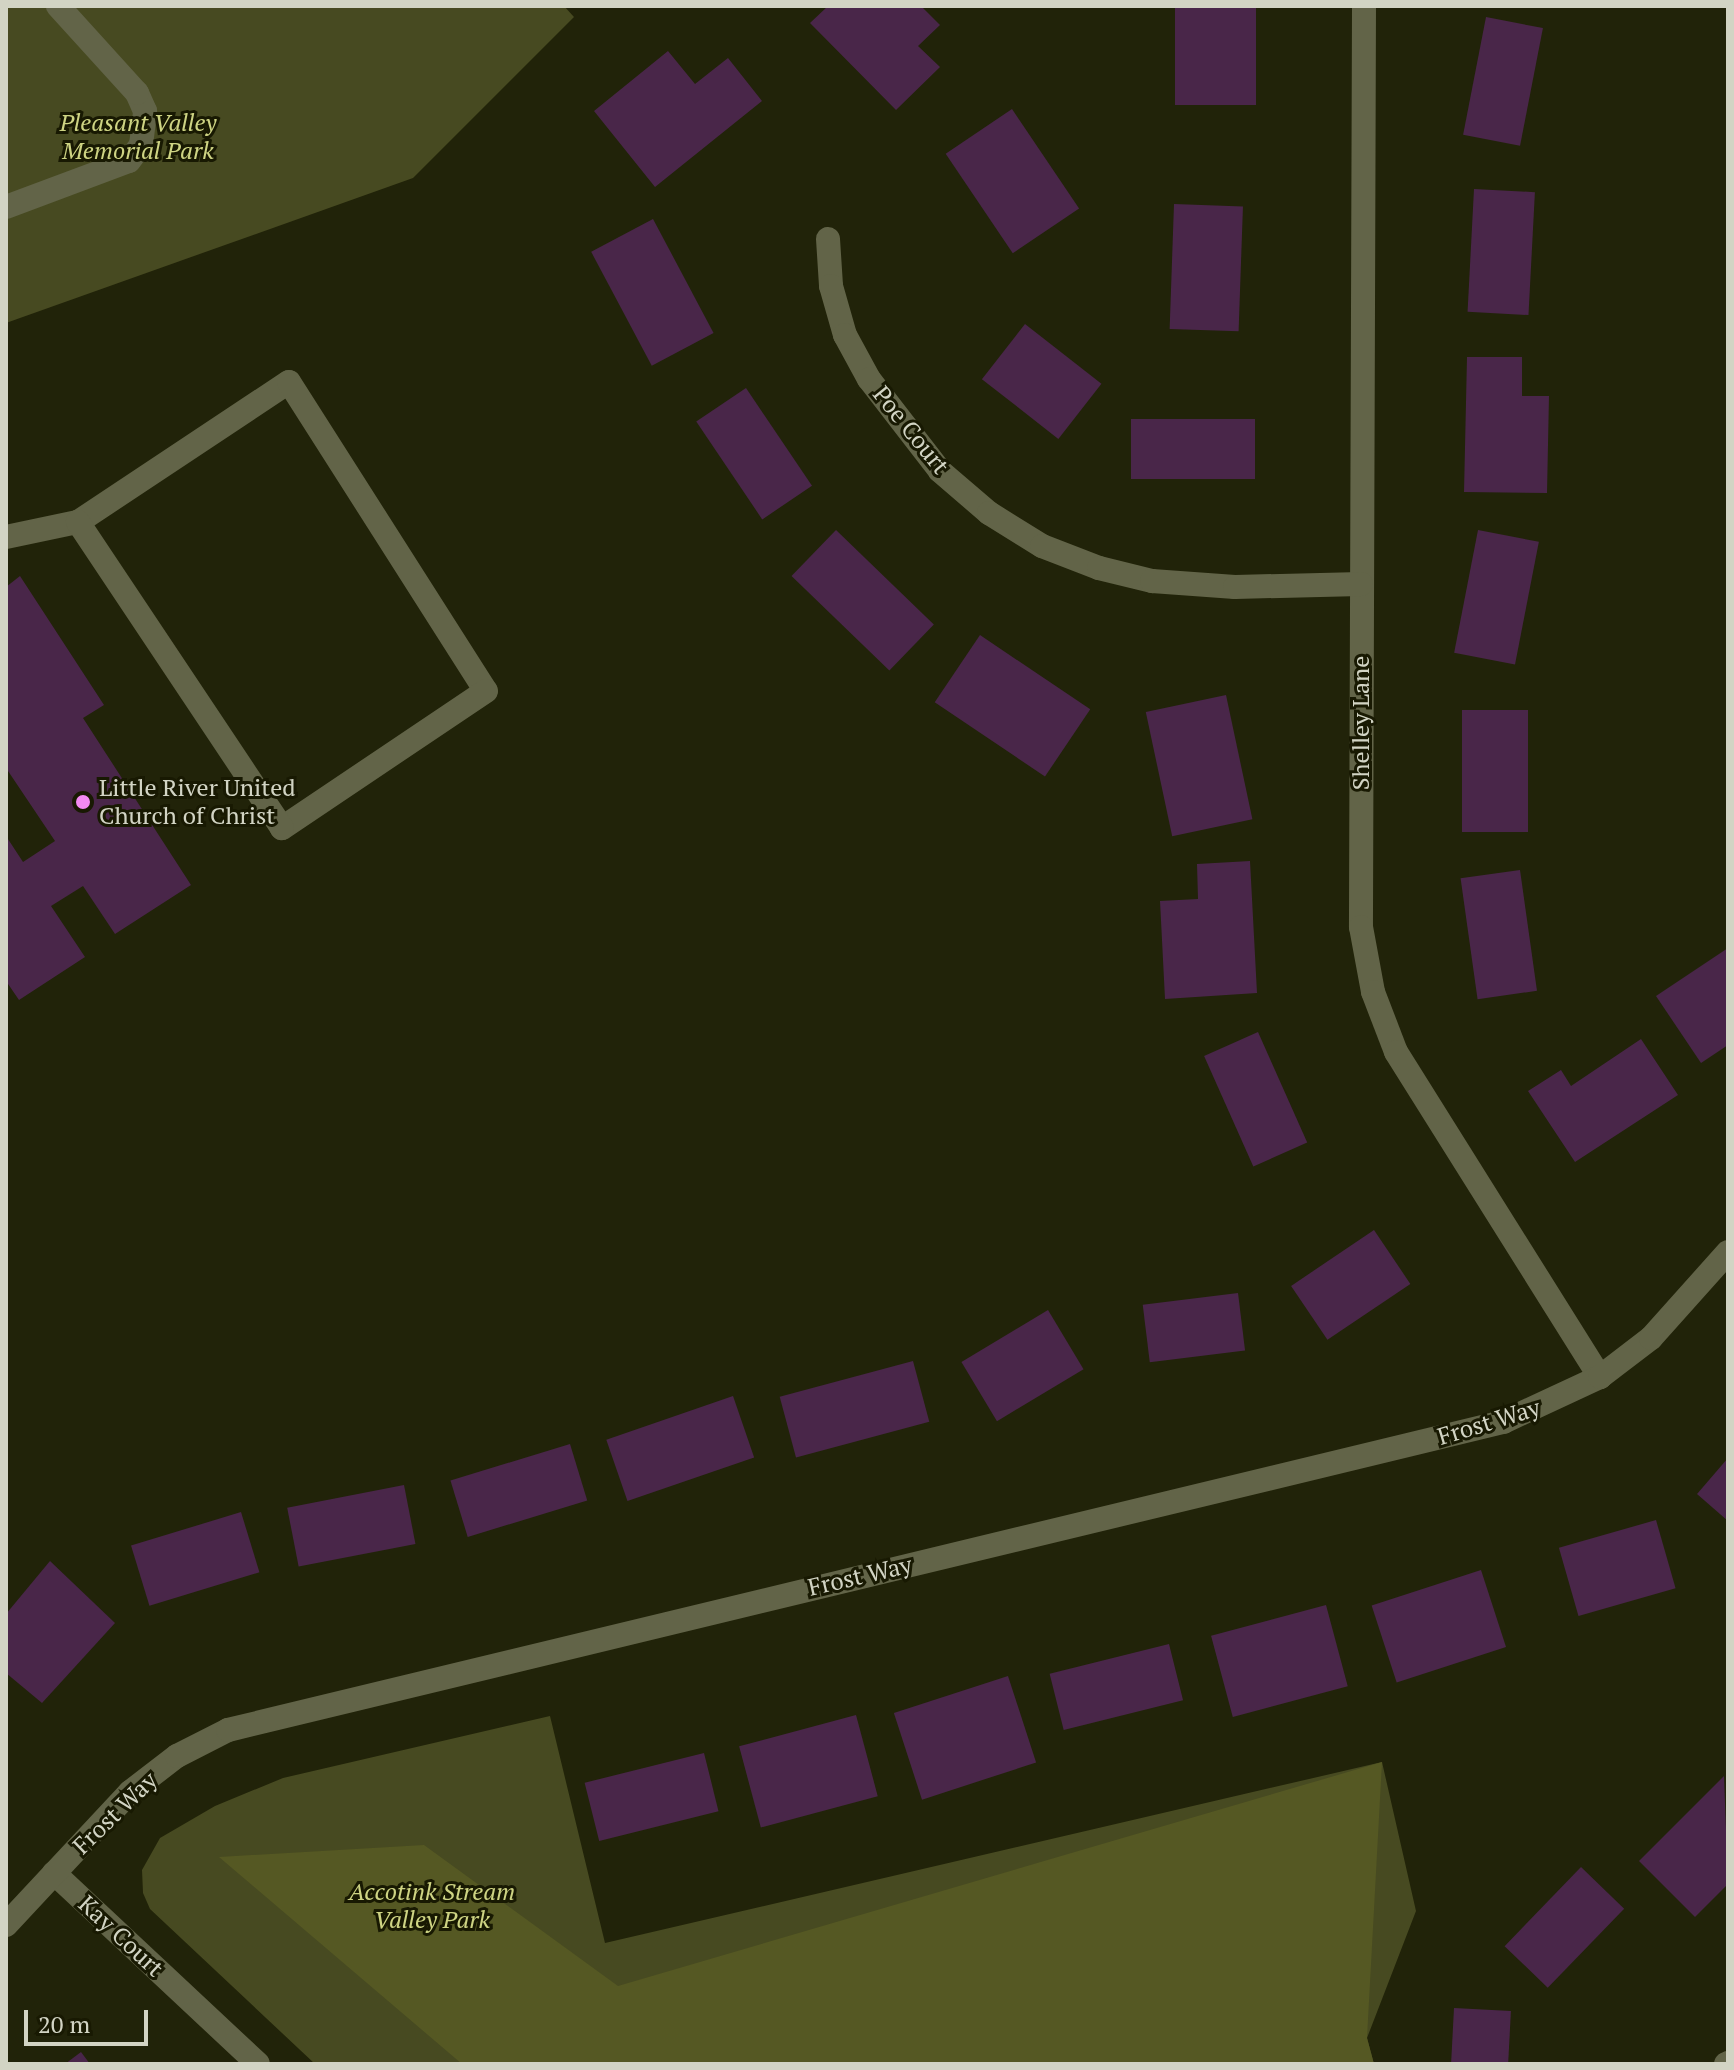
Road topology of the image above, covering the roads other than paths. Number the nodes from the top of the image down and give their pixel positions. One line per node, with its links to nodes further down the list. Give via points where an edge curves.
1 (58, 6): 3 (street, via 137,93 145,111 141,145 129,161)
2 (1364, 6): 7 (street, Shelley Lane)
3 (6, 207)
4 (828, 239): 7 (street, Poe Court, via 831,286 845,335 869,379 940,471 989,513 1042,546 1152,581 1235,587)
5 (78, 522): 5 (street, via 289,382 486,691 282,828); 6 (street)
6 (6, 537)
7 (1361, 584): 9 (street, Shelley Lane, via 1361,927 1373,992 1415,1085)
8 (1728, 1252): 9 (street, Frost Way, via 1651,1338)
9 (1600, 1377): 10 (street, Frost Way, via 1503,1422 228,1730 177,1756 130,1792)
10 (54, 1873): 11 (street, Frost Way); 12 (street, Kay Court)
11 (6, 1925)
12 (258, 2064)

